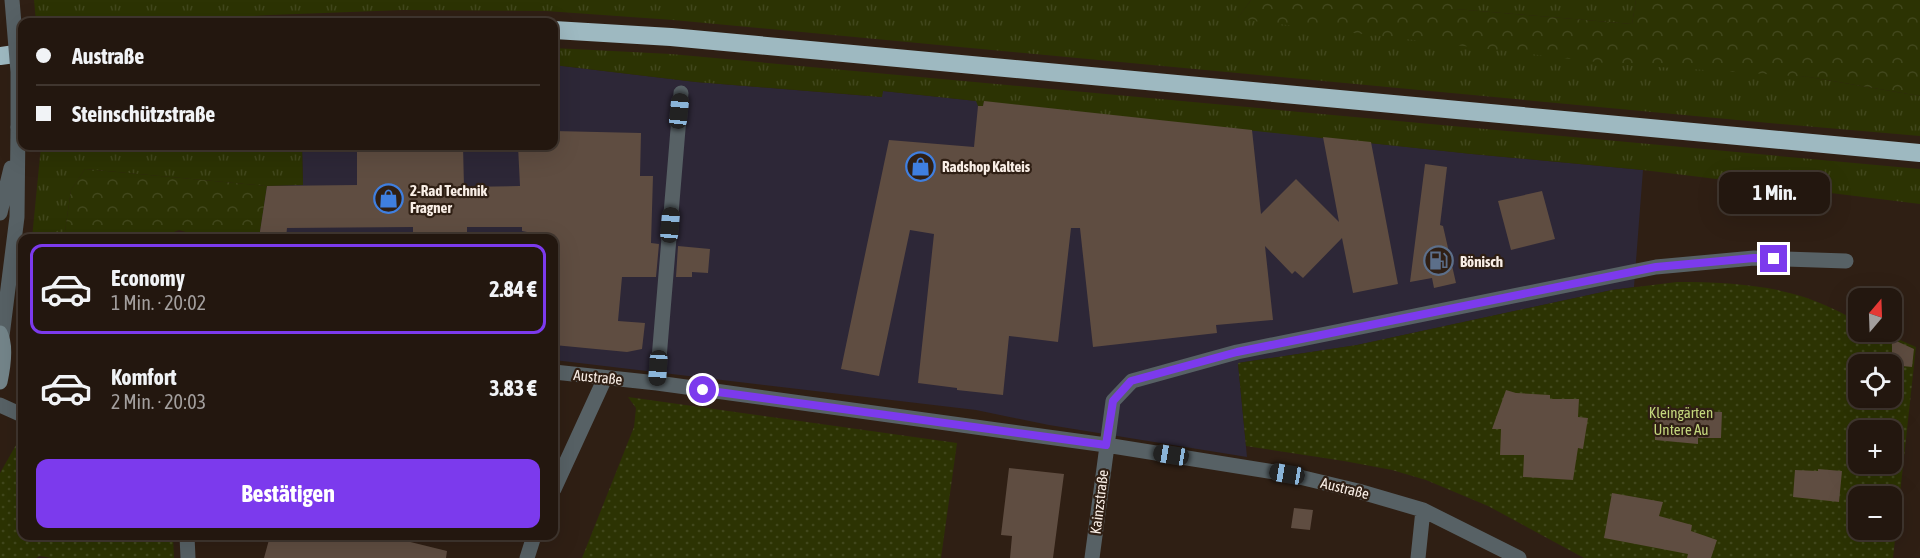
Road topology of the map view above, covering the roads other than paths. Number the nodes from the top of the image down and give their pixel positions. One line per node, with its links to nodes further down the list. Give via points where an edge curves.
1 (12, 0): 6 (street, bridge, via 18,72)
2 (558, 30): 7 (highway, via 683,38)
3 (18, 54): 4 (highway)
4 (0, 57)
5 (681, 93): 14 (street)
6 (17, 145): 8 (street); 10 (street, via 17,217)
7 (1920, 153)
8 (0, 213)
9 (1846, 261): 17 (street, Kainzstraße, via 1754,258 1656,267 1216,358 1131,381 1113,401)
10 (1, 334): 13 (main road, via 4,357)
11 (558, 372): 12 (street, Austraße)
12 (605, 378): 14 (street, Austraße); 18 (street)
13 (0, 382)
14 (657, 383): 17 (street, Austraße)
15 (0, 405): 16 (street)
16 (18, 413)
17 (1106, 445): 19 (street, Austraße, via 1287,474); 24 (street, Kainzstraße)
18 (558, 480)
19 (1423, 510): 25 (street); 26 (street, Austraße)
20 (187, 540): 22 (street)
21 (533, 540): 23 (street)
22 (188, 558)
23 (527, 558)
24 (1092, 558)
25 (1418, 558)
26 (1520, 558)

